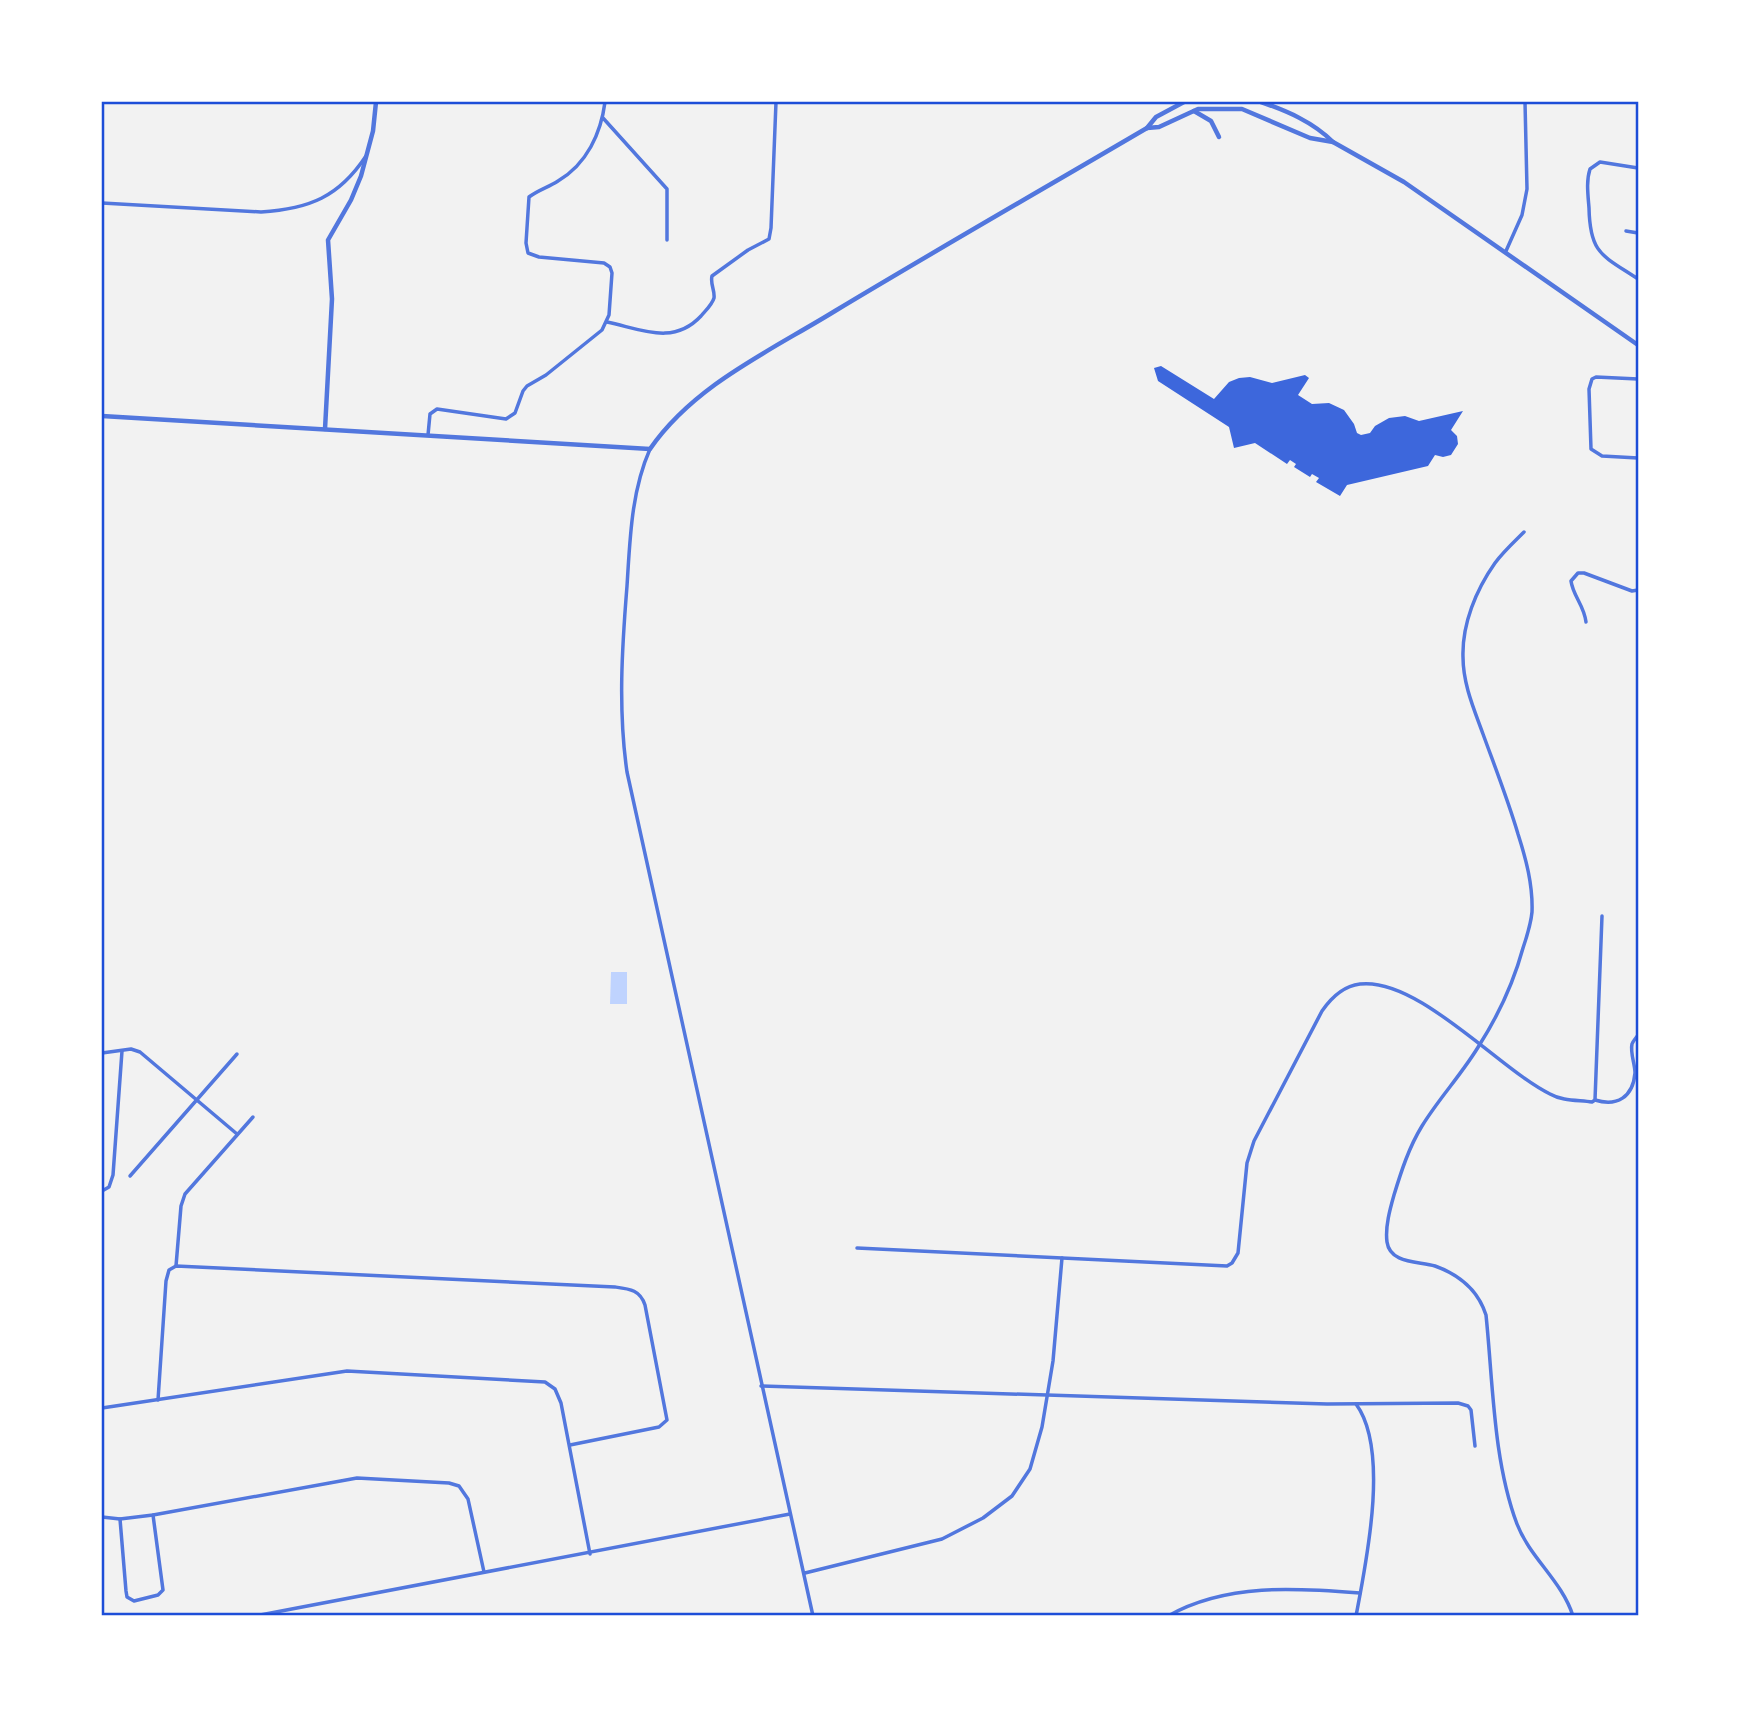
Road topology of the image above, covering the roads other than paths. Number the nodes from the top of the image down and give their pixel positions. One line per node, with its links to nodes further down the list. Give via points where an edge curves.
1 (376, 102): 17 (street)
2 (605, 102): 13 (street)
3 (776, 102): 25 (street, via 769,239 712,276 711,305 677,333)
4 (1184, 102): 14 (street, via 1156,117)
5 (1219, 102): 10 (street)
6 (1238, 102): 11 (street)
7 (1261, 102): 9 (street)
8 (1525, 102): 23 (street, via 1527,189 1522,215)
9 (1273, 104): 16 (street)
10 (1210, 107): 11 (street); 12 (street)
11 (1242, 109): 16 (street, via 1310,138)
12 (1193, 111): 14 (street); 15 (street, via 1210,121)
13 (603, 118): 22 (street, via 667,189); 25 (street, via 578,164 529,197 526,243 528,253 539,257 610,267)
14 (1147, 128): 31 (street, via 719,382 676,416)
15 (1219, 137)
16 (1334, 142): 23 (street, via 1404,182)
17 (366, 155): 19 (street, via 333,191 286,210); 29 (street, via 351,200 328,240 332,299)
18 (1639, 168): 24 (street, via 1600,162 1590,169 1588,181 1594,244)
19 (102, 203)
20 (1626, 231): 21 (street)
21 (1639, 233)
22 (667, 240)
23 (1506, 251): 26 (street)
24 (1639, 279)
25 (607, 322): 30 (street, via 586,344 527,386 510,417 437,409 430,414)
26 (1639, 345)
27 (1639, 379): 32 (street, via 1596,377 1589,389 1591,449 1602,456)
28 (102, 416): 29 (street)
29 (325, 429): 30 (street)
30 (428, 435): 31 (street)
31 (650, 449): 51 (street, via 635,502 629,556 622,737)
32 (1639, 458)
33 (1524, 532): 38 (street, via 1481,585 1471,609 1463,657 1470,698 1523,849 1532,900 1518,966)
34 (1639, 590): 35 (street, via 1578,573 1571,586 1583,605)
35 (1586, 622)
36 (1602, 916): 43 (street)
37 (1639, 1035): 43 (street, via 1632,1046 1635,1073 1625,1098 1614,1103)
38 (1480, 1044): 43 (street, via 1551,1095); 49 (street, via 1418,1000 1373,985 1349,987 1322,1011 1254,1141 1244,1177 1238,1253 1232,1263 1221,1268); 70 (street, via 1421,1127 1404,1166 1386,1231 1389,1249 1401,1259 1438,1267 1472,1288 1483,1305 1510,1500 1523,1538 1565,1596)
39 (122, 1051): 40 (street); 42 (street, via 141,1052); 47 (street, via 113,1175 109,1187)
40 (102, 1053)
41 (237, 1054): 42 (street)
42 (197, 1100): 45 (street); 46 (street)
43 (1595, 1100)
44 (253, 1117): 45 (street)
45 (237, 1134): 50 (street, via 185,1194)
46 (130, 1176)
47 (102, 1191)
48 (857, 1248): 49 (street)
49 (1062, 1258): 52 (street)
50 (176, 1266): 53 (street, via 169,1270 166,1281); 56 (street, via 636,1291 645,1305 667,1420 660,1427)
51 (761, 1386): 52 (street); 58 (street)
52 (1048, 1395): 54 (street); 64 (street, via 1030,1469 1000,1506 942,1539)
53 (158, 1400): 55 (street); 56 (street, via 347,1371 539,1381 551,1385 558,1395)
54 (1356, 1404): 57 (street, via 1468,1406); 65 (street, via 1365,1423 1374,1485)
55 (102, 1408)
56 (570, 1445): 62 (street)
57 (1475, 1446)
58 (790, 1514): 62 (street); 64 (street)
59 (153, 1515): 61 (street); 61 (street, via 163,1590 134,1601 127,1597); 63 (street, via 357,1478 453,1483 468,1499)
60 (102, 1517): 61 (street)
61 (120, 1519)
62 (590, 1554): 63 (street)
63 (484, 1573): 66 (street)
64 (805, 1573): 67 (street)
65 (1360, 1593): 68 (street, via 1303,1589 1245,1592 1202,1600); 69 (street)
66 (255, 1615)
67 (813, 1615)
68 (1168, 1615)
69 (1356, 1615)
70 (1573, 1615)

